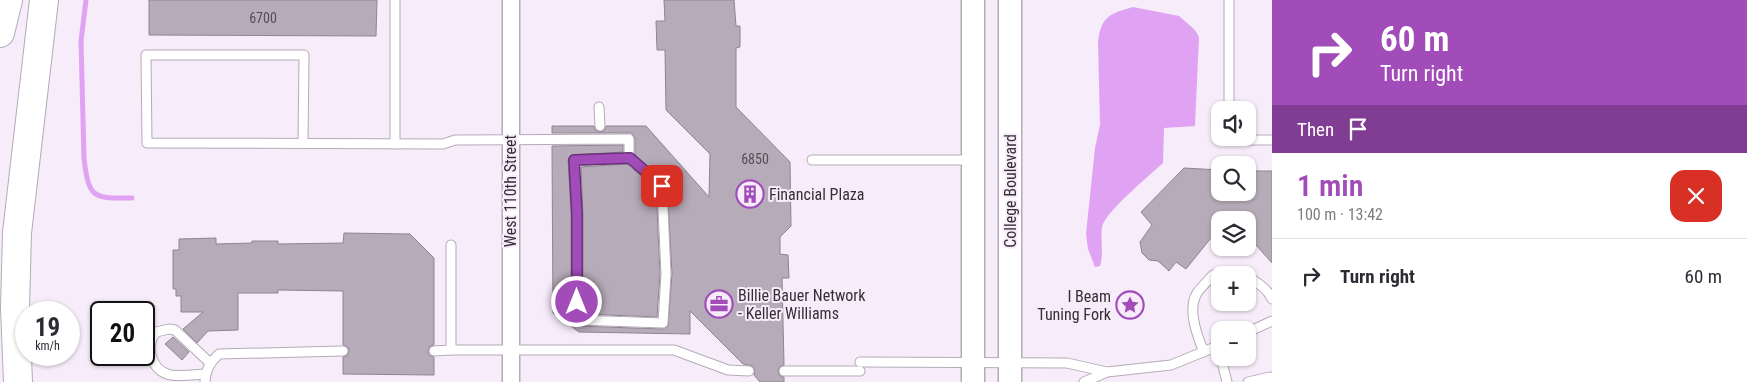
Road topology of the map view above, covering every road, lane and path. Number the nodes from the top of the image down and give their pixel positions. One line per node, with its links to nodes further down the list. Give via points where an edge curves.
1 (8, 0): 8 (highway)
2 (44, 0): 42 (highway, via 18,233 15,308)
3 (395, 0): 16 (lane)
4 (511, 0): 12 (street, West 110th Street)
5 (973, 0): 19 (main road)
6 (1010, 0): 40 (main road, College Boulevard)
7 (1230, 0): 9 (lane)
8 (0, 34)
9 (1229, 101)
10 (599, 107): 11 (lane)
11 (600, 126)
12 (510, 140): 16 (lane); 17 (lane, via 630,139); 30 (street, West 110th Street)
13 (1256, 140): 14 (lane)
14 (1272, 140)
15 (303, 143): 15 (lane, via 147,143 146,55 304,55); 16 (lane)
16 (395, 144)
17 (630, 158): 17 (lane, via 662,186 666,274 663,323 577,320 574,160)
18 (812, 160): 19 (lane)
19 (973, 160): 39 (main road)
20 (450, 245): 27 (lane)
21 (1211, 277): 31 (lane, via 1196,294 1194,308 1194,324)
22 (1256, 281): 23 (lane)
23 (1272, 299)
24 (1272, 320): 25 (lane)
25 (1256, 328)
26 (1211, 349): 31 (lane)
27 (450, 350): 29 (lane); 30 (lane)
28 (343, 351): 33 (lane, via 220,354)
29 (434, 351)
30 (511, 351): 35 (lane, via 674,350 728,370); 43 (street, West 110th Street)
31 (1204, 352): 38 (lane, via 1171,366)
32 (860, 362): 39 (lane)
33 (210, 363): 41 (lane); 41 (lane, via 175,330 156,332 150,343 152,360 162,374)
34 (1223, 366): 45 (lane)
35 (749, 371)
36 (784, 371): 37 (lane)
37 (860, 372)
38 (1107, 372): 40 (lane, via 1066,363); 44 (lane)
39 (973, 373): 40 (lane)
40 (1010, 373)
41 (206, 378)
42 (18, 382)
43 (510, 382)
44 (1084, 382)
45 (1227, 382)
46 (1248, 382): 47 (lane, via 1270,378)
47 (1271, 382)

